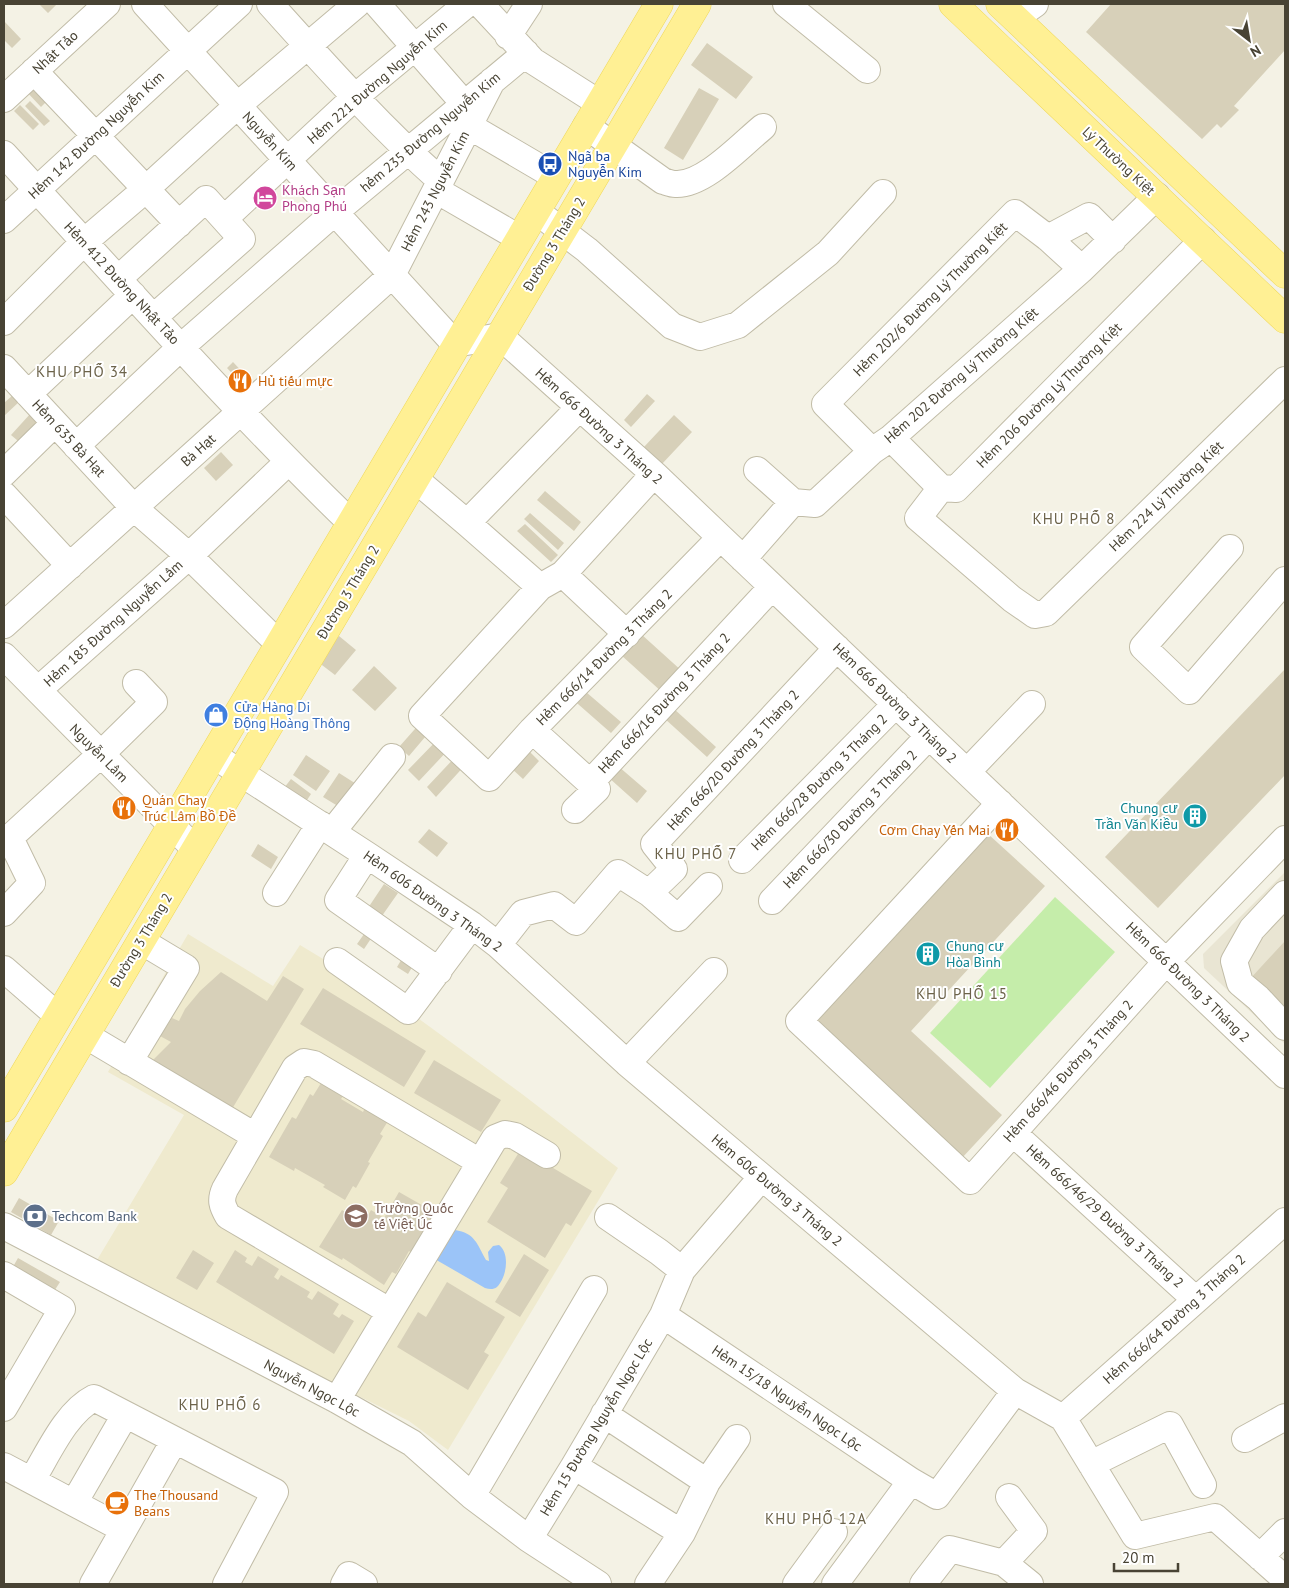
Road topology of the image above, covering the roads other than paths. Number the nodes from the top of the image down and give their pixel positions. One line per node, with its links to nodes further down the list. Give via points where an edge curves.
1 (107, 4): 20 (street, Nhật Tảo)
2 (145, 4): 18 (street, Nguyễn Kim)
3 (238, 4): 18 (street, Hẻm 142 Đường Nguyễn Kim)
4 (270, 4): 15 (street)
5 (357, 4): 15 (street)
6 (377, 4): 17 (street)
7 (467, 4): 17 (street, Hẻm 221 Đường Nguyễn Kim)
8 (480, 4): 16 (street)
9 (529, 4): 16 (street, hẻm 235 Đường Nguyễn Kim)
10 (786, 4): 19 (street)
11 (954, 4): 37 (main road, Lý Thường Kiệt)
12 (655, 5): 24 (main road)
13 (694, 8): 28 (main road, Đường 3 Tháng 2)
14 (1017, 8): 50 (main road)
15 (308, 45): 21 (street); 23 (street)
16 (517, 45): 24 (street); 25 (street, hẻm 235 Đường Nguyễn Kim)
17 (416, 48): 21 (street, Hẻm 221 Đường Nguyễn Kim); 25 (street)
18 (188, 50): 23 (street, Nguyễn Kim); 27 (street, Hẻm 142 Đường Nguyễn Kim)
19 (867, 70)
20 (34, 71): 22 (street, Nhật Tảo); 27 (street)
21 (355, 97): 29 (street); 31 (street, Hẻm 221 Đường Nguyễn Kim)
22 (4, 100)
23 (238, 105): 31 (street, Nguyễn Kim); 35 (street)
24 (593, 114): 28 (street); 32 (main road)
25 (469, 115): 29 (street, hẻm 235 Đường Nguyễn Kim); 32 (street); 33 (street, Hẻm 243 Nguyễn Kim)
26 (762, 126): 28 (street, via 709,172 689,182 675,184 664,181)
27 (96, 136): 34 (street, Hẻm 142 Đường Nguyễn Kim); 35 (street)
28 (613, 145): 43 (main road, Đường 3 Tháng 2)
29 (407, 151): 33 (street); 39 (street, hẻm 235 Đường Nguyễn Kim)
30 (4, 154): 34 (street, Hẻm 412 Đường Nhật Tảo)
31 (288, 160): 39 (street, Nguyễn Kim); 40 (street, Hẻm 221 Đường Nguyễn Kim)
32 (556, 177): 38 (main road)
33 (438, 186): 44 (street); 51 (street, Hẻm 243 Nguyễn Kim)
34 (36, 189): 41 (street, Hẻm 142 Đường Nguyễn Kim); 48 (street, Hẻm 412 Đường Nhật Tảo)
35 (146, 189): 42 (street); 48 (street)
36 (883, 193): 43 (street, via 828,253 738,325 700,337 672,326)
37 (1157, 196): 46 (street, Hẻm 202 Đường Lý Thường Kiệt); 47 (main road, Lý Thường Kiệt)
38 (536, 211): 43 (street); 44 (main road)
39 (335, 212): 51 (street, Nguyễn Kim); 58 (street, hẻm 235 Đường Nguyễn Kim)
40 (224, 219): 42 (street, via 206,199); 53 (street, via 242,239)
41 (4, 220)
42 (179, 224): 52 (street)
43 (562, 230): 56 (main road, Đường 3 Tháng 2)
44 (519, 238): 57 (main road)
45 (1048, 238): 46 (street, via 1089,216); 49 (street, Hẻm 202/6 Đường Lý Thường Kiệt); 65 (street, Hẻm 202/6 Đường Lý Thường Kiệt, via 1015,213 826,404)
46 (1112, 240): 49 (street, Hẻm 202 Đường Lý Thường Kiệt)
47 (1203, 240): 54 (main road, Lý Thường Kiệt); 72 (street, Hẻm 206 Đường Lý Thường Kiệt, via 956,489)
48 (84, 242): 52 (street, Hẻm 412 Đường Nhật Tảo); 55 (street)
49 (1082, 269): 65 (street, Hẻm 202 Đường Lý Thường Kiệt)
50 (1285, 274)
51 (392, 275): 57 (street, Nguyễn Kim); 63 (street, Bà Hạt)
52 (125, 287): 53 (street, Hẻm 412 Đường Nhật Tảo); 61 (street)
53 (154, 317): 58 (street, Hẻm 412 Đường Nhật Tảo)
54 (1285, 319)
55 (4, 322)
56 (500, 336): 57 (street); 62 (street, Hẻm 666 Đường 3 Tháng 2); 71 (main road, Đường 3 Tháng 2)
57 (456, 344): 76 (main road)
58 (181, 347): 63 (street, Hẻm 412 Đường Nhật Tảo); 66 (street, hẻm 235 Đường Nguyễn Kim)
59 (4, 368): 61 (street, Hẻm 635 Bà Hạt)
60 (1285, 380): 72 (street, Hẻm 224 Lý Thường Kiệt, via 1046,613 1035,616 1012,599 918,518)
61 (28, 394): 64 (street, Hẻm 635 Bà Hạt)
62 (579, 408): 70 (street, Hẻm 666 Đường 3 Tháng 2); 77 (street)
63 (240, 412): 67 (street, Hẻm 412 Đường Nhật Tảo); 75 (street, Bà Hạt)
64 (55, 423): 66 (street, Hẻm 635 Bà Hạt); 69 (street)
65 (881, 445): 72 (street); 74 (street, Hẻm 202 Đường Lý Thường Kiệt, via 815,504)
66 (76, 446): 75 (street, Hẻm 635 Bà Hạt)
67 (288, 462): 76 (street, Hẻm 412 Đường Nhật Tảo); 80 (street, Hẻm 185 Đường Nguyễn Lâm)
68 (758, 470): 74 (street)
69 (4, 473)
70 (654, 474): 78 (street, Hẻm 666 Đường 3 Tháng 2); 83 (street)
71 (414, 479): 77 (street); 102 (main road, Đường 3 Tháng 2)
72 (941, 488)
73 (4, 495): 82 (street)
74 (793, 502): 81 (street)
75 (134, 508): 80 (street, Hẻm 635 Bà Hạt); 82 (street, Bà Hạt)
76 (350, 522): 89 (main road)
77 (468, 523): 85 (street)
78 (720, 538): 81 (street, Hẻm 666 Đường 3 Tháng 2); 88 (street, Hẻm 666/14 Đường 3 Tháng 2)
79 (1230, 548): 84 (street, via 1143,646 1189,691)
80 (189, 556): 89 (street, Hẻm 635 Bà Hạt); 93 (street, Hẻm 185 Đường Nguyễn Lâm)
81 (743, 559): 86 (street, Hẻm 666 Đường 3 Tháng 2)
82 (70, 566): 87 (street, Bà Hạt)
83 (563, 574): 85 (street); 88 (street)
84 (1285, 580)
85 (540, 587): 96 (street, Hẻm 666/14 Đường 3 Tháng 2, via 422,716 489,778)
86 (772, 587): 90 (street, Hẻm 666 Đường 3 Tháng 2); 103 (street, Hẻm 666/16 Đường 3 Tháng 2)
87 (4, 625)
88 (627, 634): 96 (street, Hẻm 666/14 Đường 3 Tháng 2)
89 (279, 644): 99 (main road)
90 (837, 648): 94 (street, Hẻm 666 Đường 3 Tháng 2); 115 (street, Hẻm 666/20 Đường 3 Tháng 2, via 654,844 674,869)
91 (4, 656): 93 (street, Nguyễn Lâm)
92 (136, 683): 98 (street, via 154,702)
93 (38, 690): 98 (street, Nguyễn Lâm)
94 (896, 704): 97 (street, Hẻm 666 Đường 3 Tháng 2); 112 (street, Hẻm 666/28 Đường 3 Tháng 2)
95 (1032, 704): 101 (street)
96 (532, 730): 103 (street, Hẻm 666/16 Đường 3 Tháng 2)
97 (929, 736): 101 (street, Hẻm 666 Đường 3 Tháng 2); 117 (street, Hẻm 666/30 Đường 3 Tháng 2)
98 (100, 754): 106 (street, Nguyễn Lâm); 108 (street)
99 (213, 754): 102 (street, Hẻm 606 Đường 3 Tháng 2); 106 (main road)
100 (392, 758): 107 (street)
101 (967, 772): 104 (street, Hẻm 666 Đường 3 Tháng 2)
102 (241, 773): 107 (street, Hẻm 606 Đường 3 Tháng 2); 109 (main road, Đường 3 Tháng 2)
103 (590, 783): 105 (street, via 597,789)
104 (1000, 803): 123 (street, Hẻm 666 Đường 3 Tháng 2); 134 (street, Hẻm 666/46 Đường 3 Tháng 2, via 799,1021 970,1181)
105 (575, 810)
106 (171, 826): 109 (street, Nguyễn Lâm); 127 (main road)
107 (326, 828): 111 (street, Hẻm 606 Đường 3 Tháng 2); 114 (street)
108 (7, 840): 118 (street, via 32,884)
109 (195, 849): 120 (main road, Đường 3 Tháng 2)
110 (1282, 850): 123 (street, Hẻm 666/46 Đường 3 Tháng 2)
111 (367, 855): 119 (street, Hẻm 606 Đường 3 Tháng 2); 125 (street, via 338,900)
112 (742, 860)
113 (709, 886): 115 (street, via 678,918)
114 (276, 893)
115 (649, 893): 121 (street, via 618,873 576,922 554,905 523,913)
116 (1285, 894): 128 (street, via 1252,929 1234,961 1240,983)
117 (772, 901)
118 (4, 913)
119 (472, 925): 121 (street, Hẻm 606 Đường 3 Tháng 2); 125 (street)
120 (141, 941): 129 (main road, Đường 3 Tháng 2); 130 (street, via 186,968)
121 (498, 945): 131 (street, Hẻm 606 Đường 3 Tháng 2)
122 (337, 961): 125 (street, via 408,1011)
123 (1166, 962): 132 (street, Hẻm 666 Đường 3 Tháng 2); 134 (street, Hẻm 666/46 Đường 3 Tháng 2)
124 (4, 969): 127 (street)
125 (439, 970)
126 (714, 971): 131 (street)
127 (58, 1016): 133 (main road)
128 (1285, 1027)
129 (85, 1035): 130 (street); 138 (main road, Đường 3 Tháng 2)
130 (129, 1062): 135 (street)
131 (627, 1063): 139 (street, Hẻm 606 Đường 3 Tháng 2)
132 (1285, 1075)
133 (4, 1108)
134 (1013, 1132): 146 (street, Hẻm 666/46/29 Đường 3 Tháng 2)
135 (255, 1136): 137 (street, via 295,1068 304,1062 314,1064); 147 (street, via 221,1198 228,1216)
136 (547, 1156): 137 (street, via 515,1136 505,1134 495,1138)
137 (480, 1162): 147 (street)
138 (4, 1172)
139 (762, 1177): 143 (street, Hẻm 15 Đường Nguyễn Ngọc Lộc); 149 (street, Hẻm 606 Đường 3 Tháng 2)
140 (608, 1217): 143 (street)
141 (1285, 1220): 146 (street, Hẻm 666/64 Đường 3 Tháng 2)
142 (4, 1226): 150 (street, Nguyễn Ngọc Lộc)
143 (682, 1270): 148 (street, Hẻm 15 Đường Nguyễn Ngọc Lộc)
144 (4, 1275): 151 (street, via 62,1309)
145 (594, 1289): 166 (street)
146 (1196, 1300): 155 (street, Hẻm 666/64 Đường 3 Tháng 2)
147 (390, 1311): 150 (street)
148 (663, 1315): 152 (street, Hẻm 15 Đường Nguyễn Ngọc Lộc); 163 (street, Hẻm 15/18 Nguyễn Ngọc Lộc)
149 (1015, 1391): 155 (street, Hẻm 606 Đường 3 Tháng 2); 163 (street, Hẻm 15/18 Nguyễn Ngọc Lộc, via 936,1496)
150 (337, 1400): 166 (street, Nguyễn Ngọc Lộc, via 412,1443)
151 (4, 1408)
152 (604, 1414): 161 (street, Hẻm 15 Đường Nguyễn Ngọc Lộc); 164 (street)
153 (125, 1415): 158 (street); 162 (street, via 94,1398 85,1403 71,1416); 168 (street)
154 (1285, 1416): 157 (street)
155 (1063, 1418): 159 (street, Hẻm 606 Đường 3 Tháng 2)
156 (736, 1438): 164 (street)
157 (1245, 1439)
158 (174, 1441): 169 (street); 178 (street, via 276,1492)
159 (1091, 1464): 165 (street, via 1170,1425); 174 (street, Hẻm 606 Đường 3 Tháng 2, via 1134,1536 1215,1517)
160 (4, 1466): 162 (street)
161 (574, 1466): 172 (street); 173 (street, Hẻm 15 Đường Nguyễn Ngọc Lộc)
162 (32, 1480): 168 (street)
163 (911, 1481): 182 (street)
164 (707, 1482): 172 (street)
165 (1203, 1485)
166 (472, 1496): 173 (street, Nguyễn Ngọc Lộc)
167 (1009, 1498): 175 (street, via 1034,1531)
168 (74, 1503): 169 (street)
169 (124, 1529): 177 (street)
170 (834, 1532): 181 (street)
171 (1285, 1532): 174 (street)
172 (682, 1533): 180 (street)
173 (529, 1539): 179 (street, Nguyễn Ngọc Lộc)
174 (1260, 1557): 176 (street, Hẻm 606 Đường 3 Tháng 2)
175 (1004, 1563): 183 (street, via 950,1549); 184 (street)
176 (1285, 1579)
177 (93, 1584)
178 (226, 1584)
179 (598, 1584)
180 (648, 1584)
181 (796, 1584)
182 (835, 1584)
183 (923, 1584)
184 (1030, 1584)

